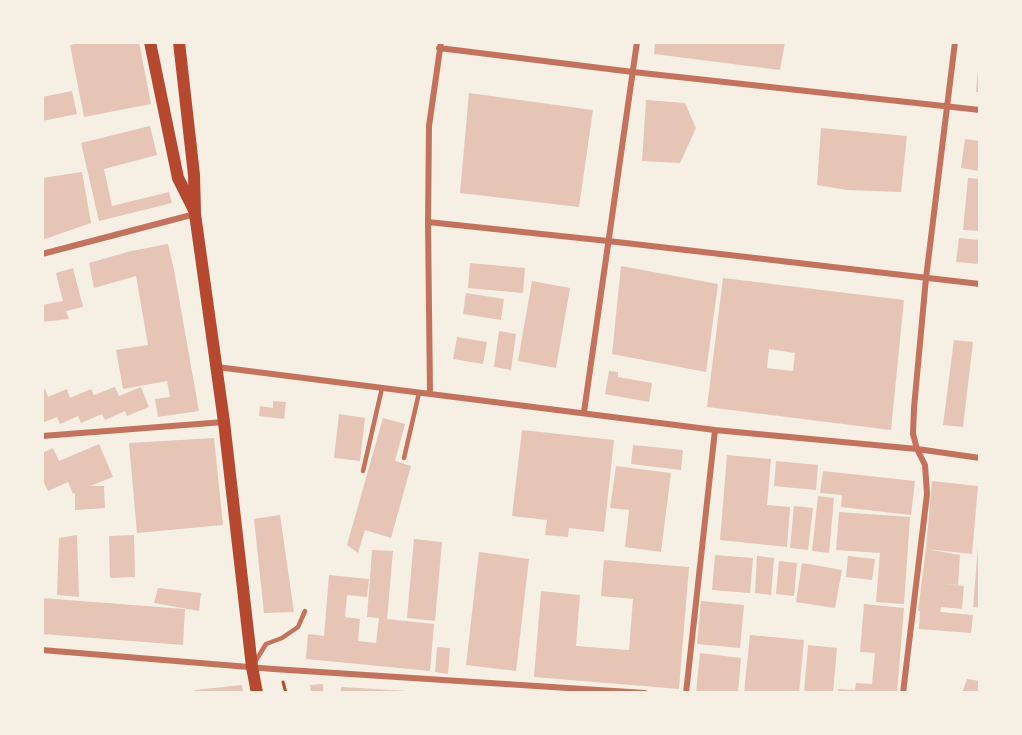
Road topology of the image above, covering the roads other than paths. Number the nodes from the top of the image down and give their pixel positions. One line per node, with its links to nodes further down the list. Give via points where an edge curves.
1 (150, 42): 9 (main road, via 178,178)
2 (179, 42): 9 (main road)
3 (637, 42): 6 (street)
4 (956, 42): 7 (street)
5 (440, 45): 6 (street); 10 (street, via 429,126)
6 (633, 72): 7 (street); 11 (street)
7 (946, 105): 8 (street); 13 (street)
8 (980, 110)
9 (195, 214): 12 (street); 15 (main road)
10 (428, 222): 11 (street); 18 (street)
11 (608, 241): 13 (street); 19 (street)
12 (42, 254)
13 (926, 278): 14 (street); 23 (street, via 913,421)
14 (980, 284)
15 (217, 367): 16 (street); 20 (main road)
16 (382, 388): 17 (street); 26 (lane)
17 (419, 393): 18 (street); 24 (lane)
18 (430, 394): 19 (street)
19 (584, 412): 21 (street)
20 (224, 422): 22 (street); 29 (main road)
21 (715, 430): 23 (street); 32 (street)
22 (42, 436)
23 (917, 449): 25 (street); 33 (street, via 925,465 927,494)
24 (404, 458)
25 (980, 458)
26 (363, 471)
27 (305, 610): 29 (lane, via 298,627 266,644)
28 (42, 650): 29 (street)
29 (252, 667): 30 (main road); 31 (street)
30 (257, 693)
31 (645, 693)
32 (686, 693)
33 (903, 693)

